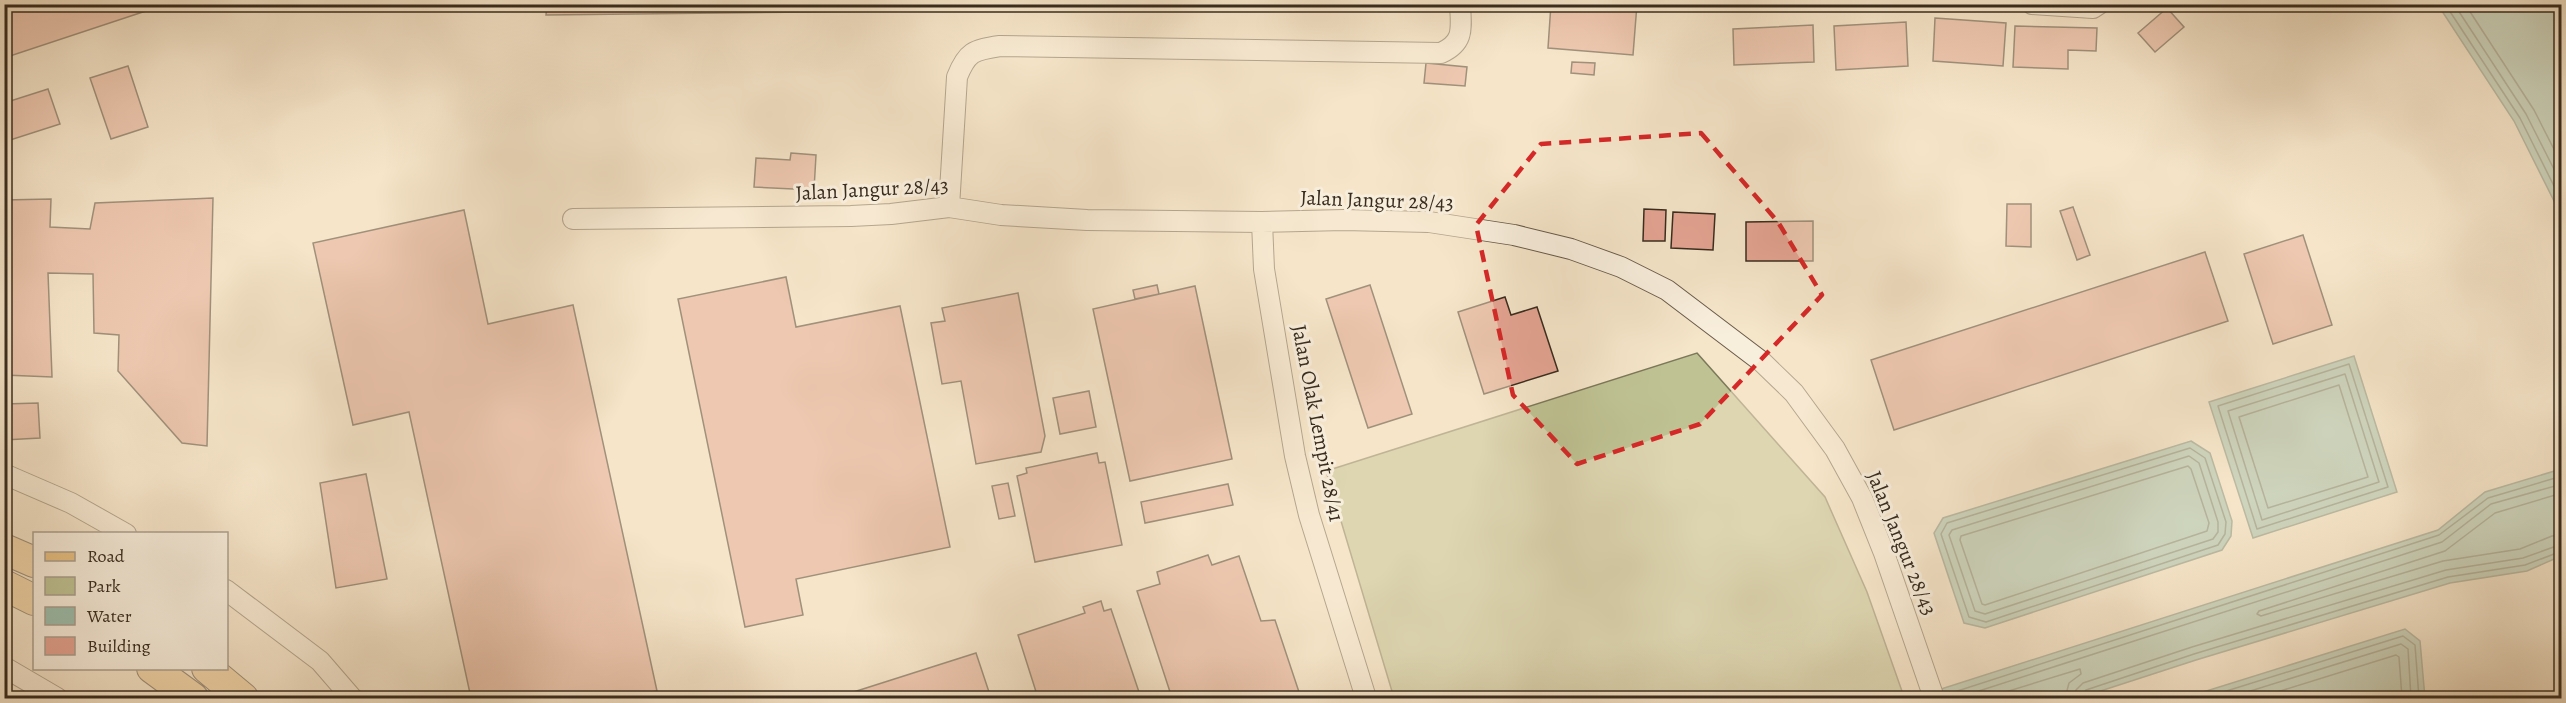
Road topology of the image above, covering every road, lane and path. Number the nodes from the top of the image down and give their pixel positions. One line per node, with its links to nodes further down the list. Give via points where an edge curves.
1 (1460, 4): 4 (street, via 1461,33 1454,48 1441,53 1000,46 979,49 965,57 957,77)
2 (2032, 4): 3 (street, via 2093,8)
3 (2099, 4)
4 (949, 207): 5 (street, Jalan Jangur 28/43, via 851,216); 6 (street, Jalan Jangur 28/43, via 1087,220)
5 (573, 219)
6 (1262, 222): 21 (street, Jalan Olak Lempit 28/41, via 1264,268 1295,456 1309,515); 22 (street, Jalan Jangur 28/43, via 1429,222 1514,235 1572,249 1667,290 1762,362 1794,393 1835,449 1862,498 1884,553)
7 (4, 474): 8 (street, via 71,503)
8 (122, 532)
9 (4, 549): 10 (main road)
10 (33, 562)
11 (4, 585): 13 (main road)
12 (228, 592): 20 (street, via 320,661)
13 (33, 600)
14 (4, 667): 17 (street)
15 (153, 670): 18 (main road)
16 (208, 670): 19 (main road)
17 (57, 699)
18 (193, 699)
19 (243, 699)
20 (352, 699)
21 (1366, 699)
22 (1934, 699)

